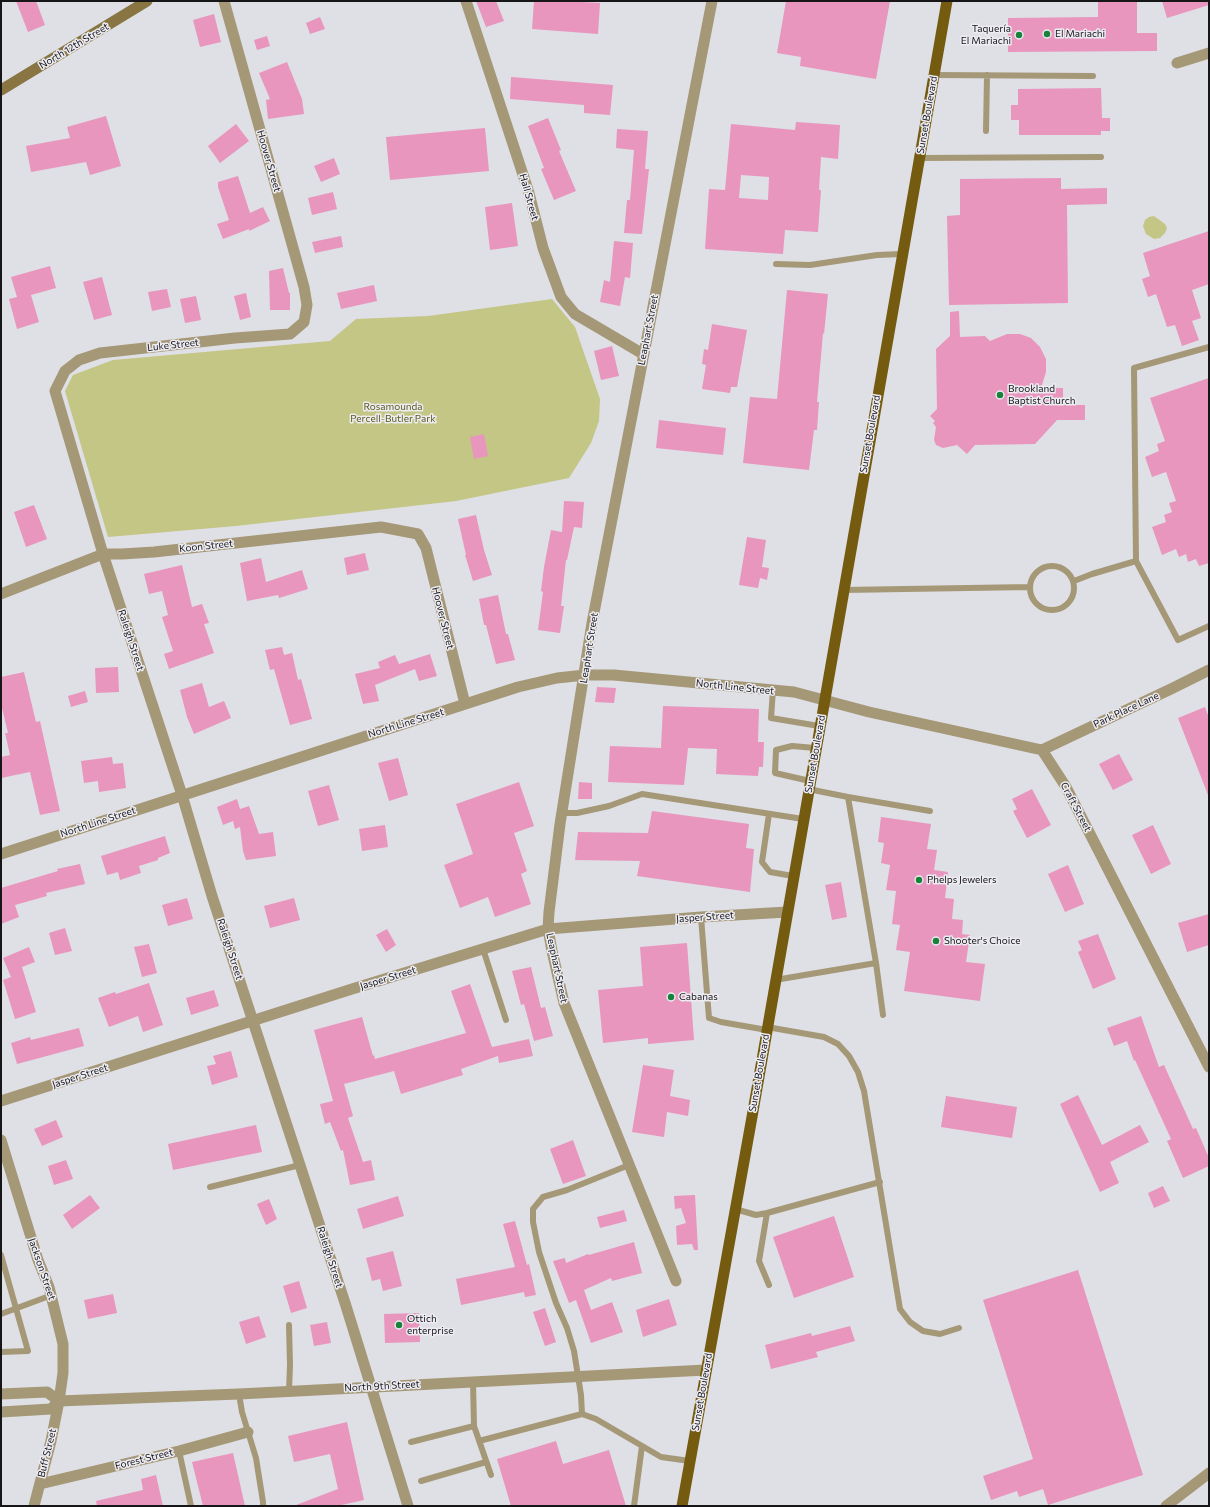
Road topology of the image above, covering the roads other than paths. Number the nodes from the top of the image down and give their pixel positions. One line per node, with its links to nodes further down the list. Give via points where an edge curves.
1 (147, 1): 11 (main road, North 12th Street)
2 (224, 1): 17 (street, Hoover Street, via 304,287 307,304)
3 (466, 1): 19 (street, Hall Street, via 528,193 543,248 562,297 575,314)
4 (712, 1): 19 (street, Leaphart Street)
5 (947, 1): 8 (main road, Sunset Boulevard)
6 (1209, 53): 7 (street)
7 (1177, 63)
8 (934, 74): 9 (lane); 14 (main road, Sunset Boulevard)
9 (986, 75): 10 (lane); 12 (lane)
10 (1093, 76)
11 (1, 90)
12 (986, 131)
13 (1101, 157): 14 (lane)
14 (919, 158): 15 (main road, Sunset Boulevard)
15 (902, 254): 16 (lane, via 810,265); 26 (main road, Sunset Boulevard)
16 (776, 264)
17 (304, 322): 20 (street, Luke Street, via 290,334 100,353 79,360 65,371)
18 (1209, 347): 23 (lane, via 1134,368)
19 (643, 354): 30 (street, Leaphart Street)
20 (55, 391): 22 (street, Raleigh Street)
21 (418, 534): 22 (street, Koon Street, via 381,527 154,552); 33 (street, Hoover Street, via 426,548)
22 (103, 554): 27 (street, Koon Street); 38 (street, Raleigh Street)
23 (1136, 562): 24 (lane); 28 (lane, via 1178,640)
24 (1074, 581): 25 (lane, via 1064,569 1049,565 1036,572 1031,579); 25 (lane, via 1075,589 1070,602 1058,610 1044,609 1038,605 1030,594)
25 (1030, 587): 26 (lane)
26 (843, 590): 32 (main road, Sunset Boulevard)
27 (1, 594)
28 (1209, 626)
29 (1209, 670): 36 (street, Park Place Lane)
30 (584, 675): 31 (street, North Line Street, via 614,675); 33 (street, North Line Street, via 518,687); 41 (street, Leaphart Street)
31 (773, 690): 32 (street, North Line Street, via 794,692); 34 (lane, via 771,718)
32 (824, 700): 34 (main road, Sunset Boulevard); 36 (street)
33 (465, 704): 38 (street, North Line Street)
34 (819, 726): 35 (main road, Sunset Boulevard)
35 (816, 748): 37 (main road, Sunset Boulevard); 37 (lane, via 792,746 776,750 775,773)
36 (1042, 750): 56 (street, Craft Street, via 1066,787)
37 (809, 785): 39 (lane); 43 (main road, Sunset Boulevard)
38 (182, 795): 44 (street, North Line Street); 53 (street, Raleigh Street)
39 (848, 797): 40 (lane); 50 (lane)
40 (930, 811)
41 (562, 813): 42 (lane, via 576,813 609,806 642,794); 48 (street, Leaphart Street)
42 (769, 814): 43 (lane); 45 (lane, via 762,862 770,872)
43 (803, 819): 45 (main road, Sunset Boulevard)
44 (1, 854)
45 (793, 876): 46 (main road, Sunset Boulevard)
46 (787, 912): 47 (street, Jasper Street); 51 (main road, Sunset Boulevard)
47 (701, 917): 48 (street, Jasper Street); 55 (lane, via 709,1018)
48 (548, 929): 49 (street, Jasper Street); 60 (street, Leaphart Street, via 564,1003)
49 (483, 949): 53 (street, Jasper Street); 54 (lane)
50 (876, 963): 51 (lane); 52 (lane)
51 (775, 980): 55 (main road, Sunset Boulevard)
52 (883, 1015)
53 (253, 1020): 57 (street, Jasper Street); 59 (street, Raleigh Street)
54 (506, 1020)
55 (767, 1028): 61 (lane, via 824,1037 838,1044 849,1056 864,1091); 63 (main road, Sunset Boulevard)
56 (1209, 1066)
57 (1, 1101)
58 (1, 1140): 68 (street, Jackson Street, via 38,1260)
59 (300, 1165): 62 (lane); 77 (street, Raleigh Street)
60 (629, 1165): 66 (street, Leaphart Street); 75 (lane, via 580,1186 543,1197 533,1209 532,1222 539,1252 567,1328)
61 (880, 1182): 64 (lane); 72 (lane, via 900,1308 910,1322 923,1331 940,1334)
62 (210, 1187)
63 (735, 1209): 64 (lane, via 756,1215); 74 (main road, Sunset Boulevard)
64 (767, 1214): 67 (lane, via 759,1261)
65 (1, 1255): 69 (lane)
66 (676, 1281)
67 (769, 1285)
68 (52, 1296): 69 (lane); 81 (street, Jackson Street, via 64,1358)
69 (16, 1308): 70 (lane); 73 (lane, via 28,1351)
70 (1, 1314)
71 (289, 1325): 78 (lane)
72 (959, 1328)
73 (1, 1352)
74 (706, 1370): 75 (street, North 9th Street); 91 (main road, Sunset Boulevard)
75 (579, 1376): 76 (street, North 9th Street); 83 (lane)
76 (473, 1382): 77 (street, North 9th Street); 84 (lane)
77 (371, 1387): 78 (street, North 9th Street); 99 (street, Raleigh Street)
78 (289, 1391): 80 (street, North 9th Street)
79 (1, 1394): 81 (street, North 9th Street, via 47,1392)
80 (239, 1394): 81 (street, North 9th Street); 85 (lane)
81 (58, 1401): 82 (street, North 9th Street, via 51,1409); 95 (street, Buff Street)
82 (1, 1412)
83 (582, 1414): 86 (lane); 88 (lane, via 596,1419)
84 (474, 1426): 86 (lane); 87 (lane)
85 (248, 1432): 89 (street, Forest Street); 98 (lane, via 256,1458)
86 (479, 1441): 90 (lane)
87 (411, 1442)
88 (642, 1446): 91 (lane, via 661,1457); 100 (lane)
89 (178, 1451): 95 (street, Forest Street); 97 (lane)
90 (486, 1462): 93 (lane); 94 (lane)
91 (690, 1462): 101 (main road, Sunset Boulevard)
92 (1209, 1473): 102 (street)
93 (491, 1475)
94 (421, 1482)
95 (40, 1484): 96 (street, Buff Street)
96 (34, 1506)
97 (191, 1506)
98 (263, 1506)
99 (408, 1506)
100 (634, 1506)
101 (682, 1506)
102 (1166, 1506)

